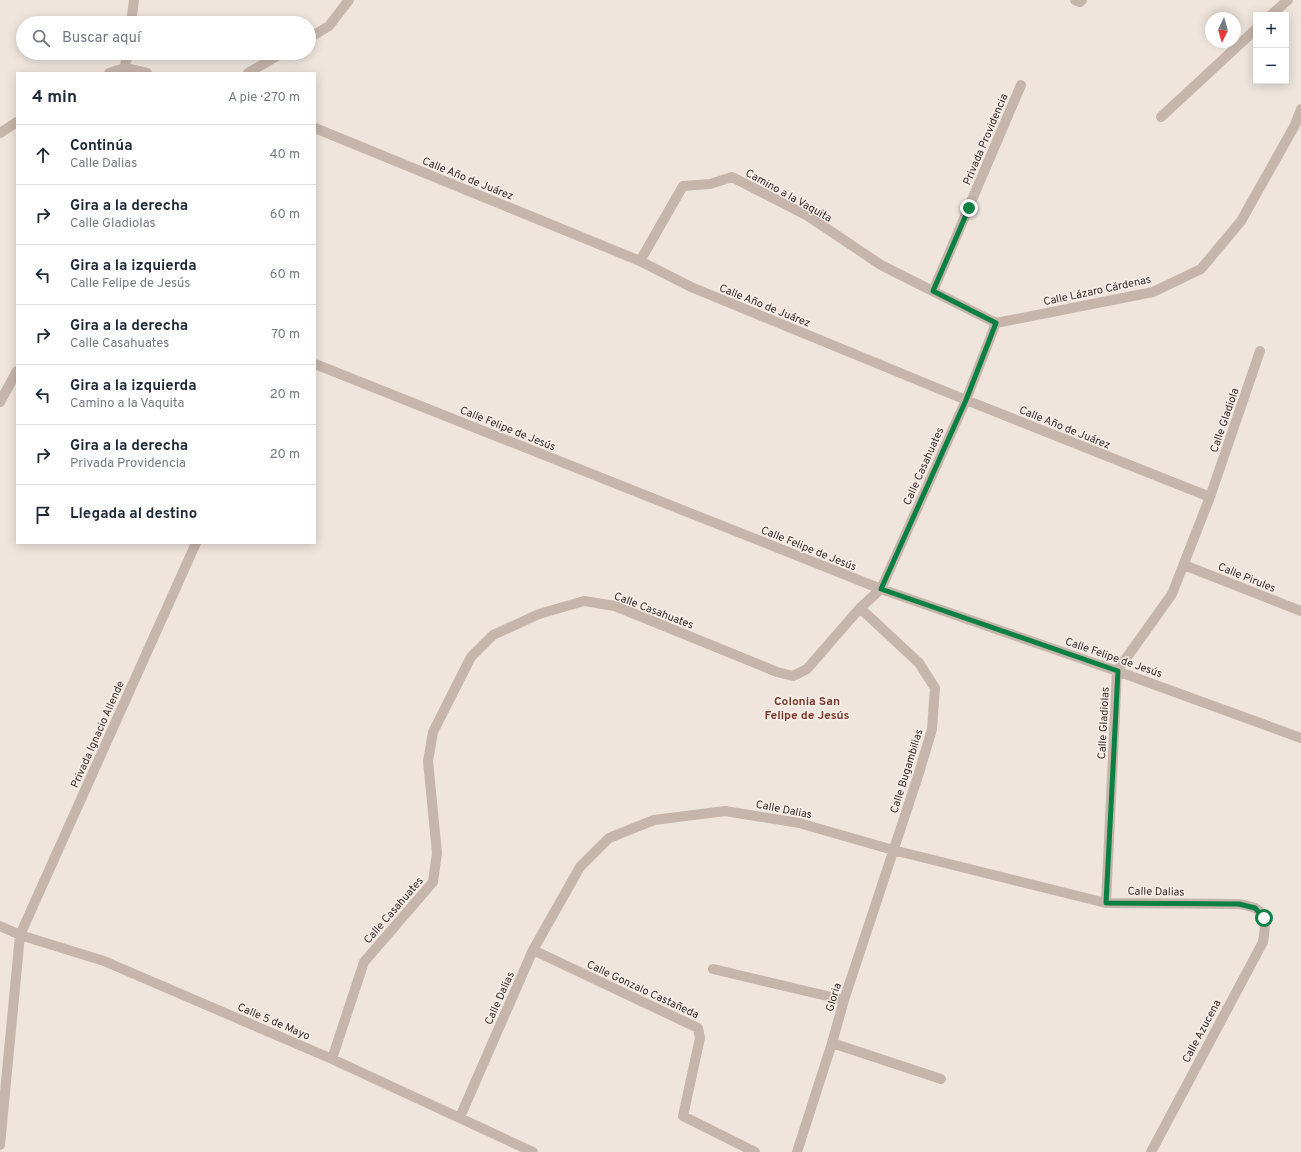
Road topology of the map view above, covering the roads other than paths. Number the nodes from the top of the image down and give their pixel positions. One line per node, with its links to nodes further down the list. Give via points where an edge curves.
1 (134, 0): 5 (street)
2 (349, 0): 7 (street, via 329,26)
3 (1288, 0): 4 (street)
4 (1275, 12)
5 (132, 16)
6 (1253, 32): 16 (street)
7 (316, 34)
8 (126, 60): 10 (street)
9 (270, 60): 13 (street)
10 (125, 68): 11 (street); 12 (street)
11 (112, 72)
12 (143, 72)
13 (250, 72)
14 (1022, 85): 22 (street, Privada Providencia)
15 (1301, 109): 18 (street, Calle Lázaro Cárdenas)
16 (1161, 117)
17 (16, 123): 20 (street)
18 (1298, 125): 23 (street, Calle Lázaro Cárdenas, via 1241,220 1201,270 1153,292)
19 (316, 128): 21 (street, Calle Año de Juárez)
20 (0, 133)
21 (640, 261): 22 (street, Camino a la Vaquita, via 683,186 710,184 732,177 808,216 881,266); 27 (street, Calle Año de Juárez, via 691,287)
22 (933, 291): 23 (street, Camino a la Vaquita)
23 (996, 323): 27 (street, Calle Casahuates)
24 (1260, 351): 29 (street, Calle Gladiola)
25 (316, 364): 32 (street, Calle Felipe de Jesús)
26 (16, 373): 28 (street)
27 (966, 400): 29 (street, Calle Año de Juárez); 32 (street, Calle Casahuates)
28 (0, 402)
29 (1210, 497): 31 (street)
30 (196, 544): 41 (street, Privada Ignacio Allende)
31 (1184, 565): 34 (street, Calle Pirules); 35 (street, via 1172,594)
32 (881, 589): 33 (street, Calle Casahuates); 35 (street, Calle Felipe de Jesús)
33 (860, 608): 37 (street, Calle Bugambilias, via 918,663 935,688 932,728); 46 (street, Calle Casahuates, via 807,669 793,676 777,672 615,606 584,601 539,614 493,635 471,657 433,732 428,761 437,853 434,882 364,962)
34 (1301, 611)
35 (1118, 671): 36 (street, Calle Felipe de Jesús); 38 (street, Calle Gladiolas)
36 (1301, 738)
37 (893, 850): 38 (street, Calle Dalias); 42 (street, Calle Dalias, via 799,823 725,811 654,820 609,838 580,867); 44 (street, Gloria)
38 (1106, 903): 39 (street, Calle Dalias, via 1239,904 1255,908)
39 (1264, 918): 53 (street, Calle Azucena, via 1263,942)
40 (0, 926): 41 (street, Calle 5 de Mayo)
41 (20, 935): 46 (street, Calle 5 de Mayo, via 104,961); 49 (street, Privada Ignacio Allende)
42 (533, 950): 48 (street, Calle Dalias); 51 (street, Calle Gonzalo Castañeda, via 698,1028 700,1038 683,1116)
43 (713, 969): 44 (street)
44 (844, 1000): 45 (street, Gloria)
45 (832, 1043): 47 (street); 52 (street, Gloria)
46 (332, 1059): 48 (street, Calle 5 de Mayo)
47 (941, 1079)
48 (460, 1117): 50 (street, Calle 5 de Mayo)
49 (0, 1145)
50 (533, 1152)
51 (755, 1152)
52 (797, 1152)
53 (1151, 1152)

